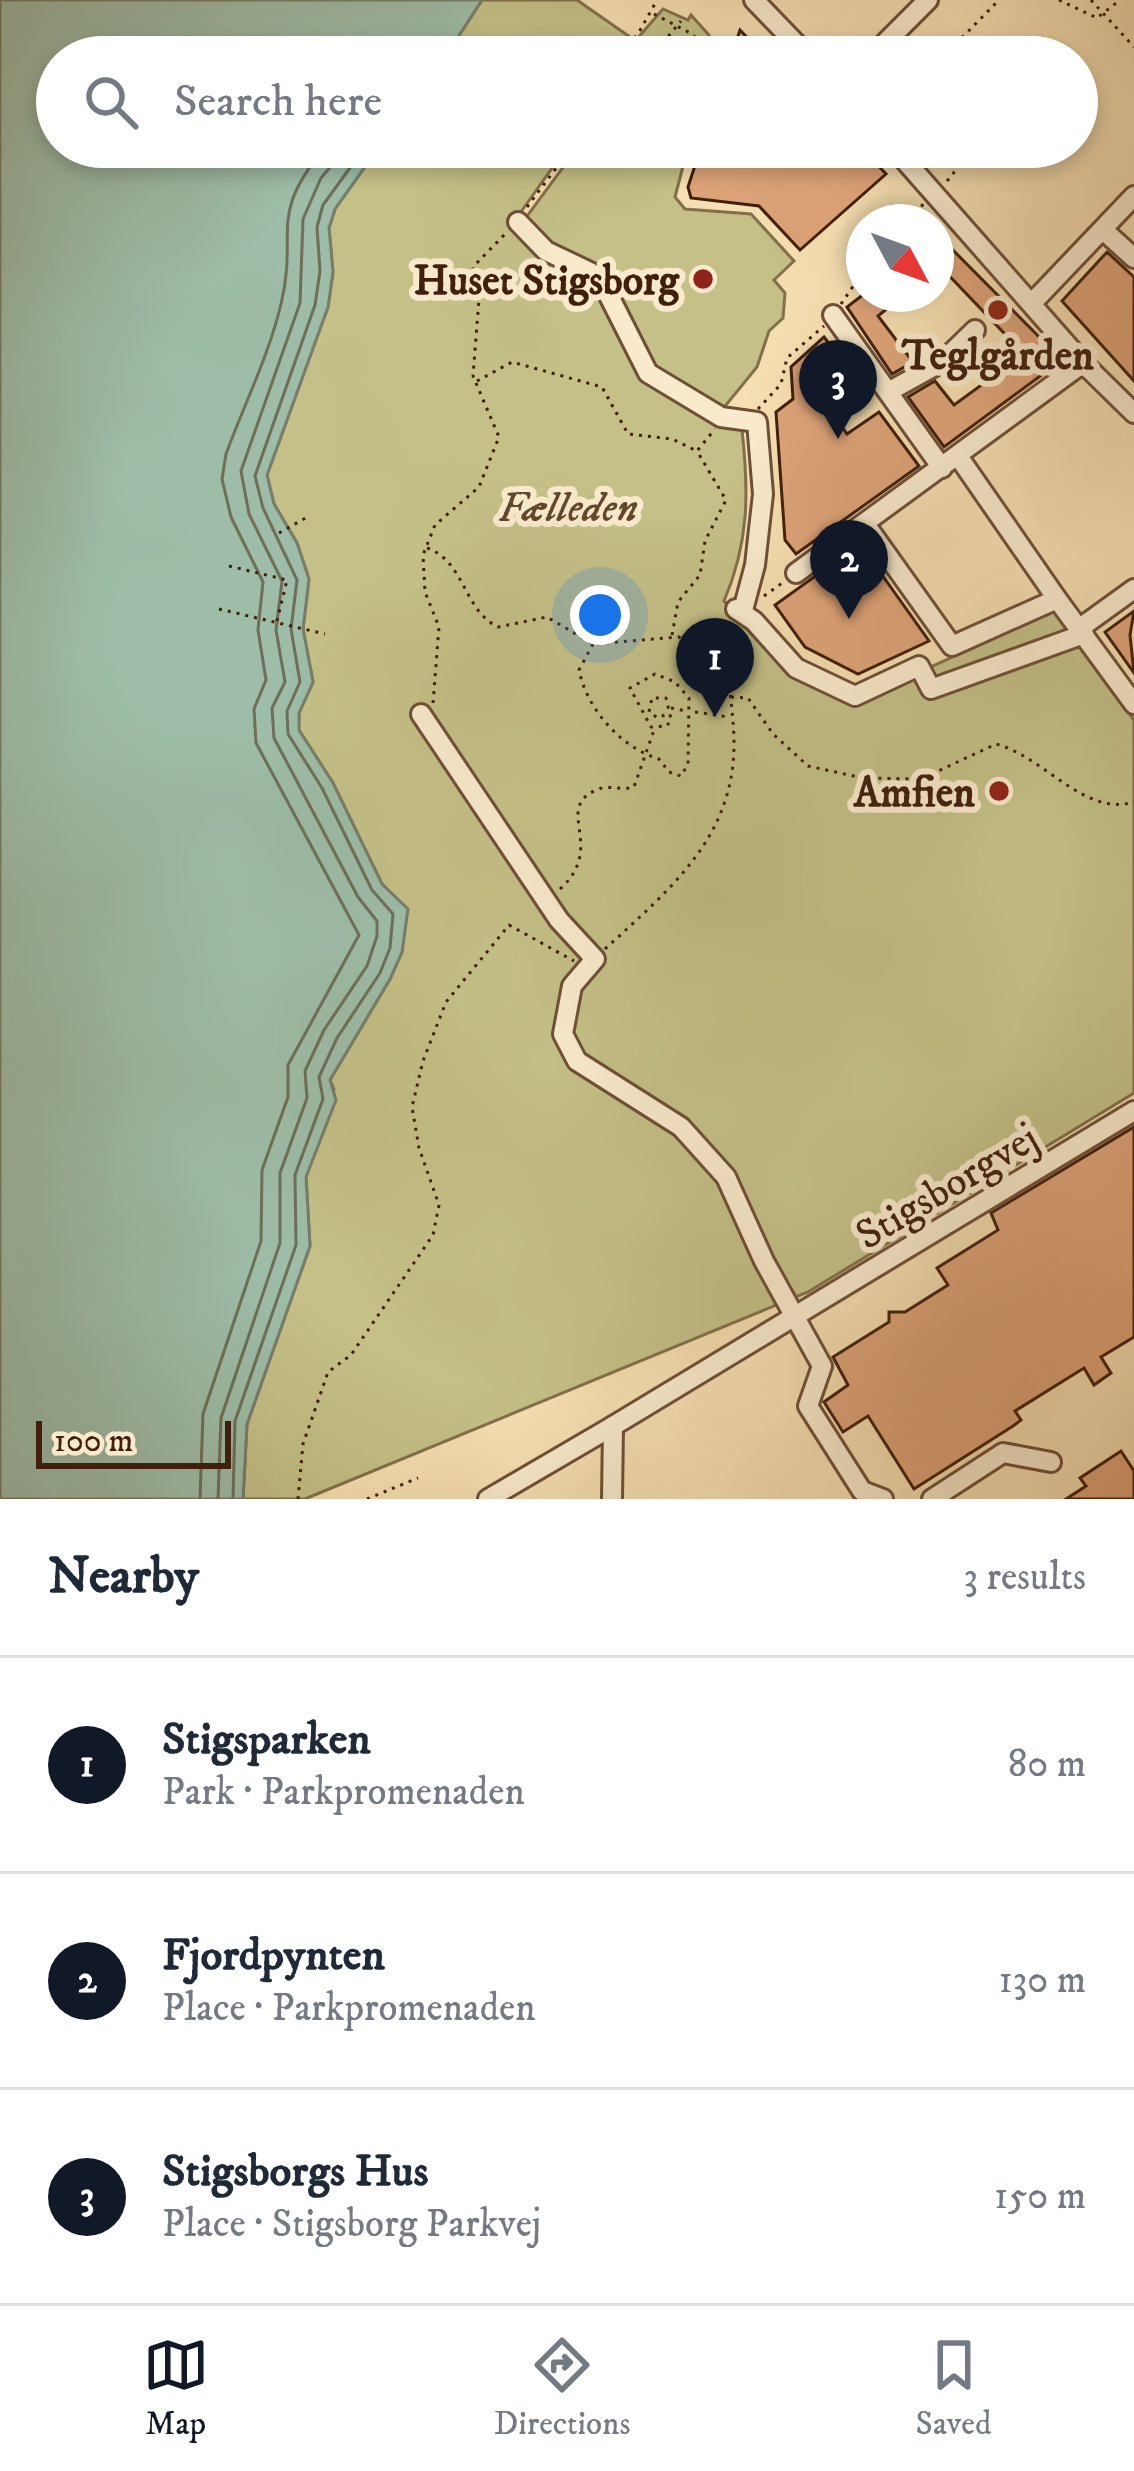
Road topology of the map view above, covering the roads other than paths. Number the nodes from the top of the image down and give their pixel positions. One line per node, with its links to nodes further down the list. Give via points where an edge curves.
1 (754, 0): 3 (street)
2 (928, 0): 4 (street)
3 (789, 36)
4 (892, 36)
5 (912, 168): 10 (street)
6 (1132, 201): 8 (street)
7 (518, 222): 21 (street, via 604,286 648,373 721,417 757,422 763,494 755,565 739,609 796,668 854,696 919,666 931,689)
8 (1103, 230): 9 (street); 10 (street)
9 (1134, 258)
10 (1034, 302): 13 (street)
11 (833, 315): 14 (street)
12 (975, 330): 14 (street, via 942,362)
13 (1082, 364): 15 (street); 16 (street)
14 (888, 392): 16 (street)
15 (1134, 413)
16 (950, 462): 17 (street); 20 (street)
17 (865, 524): 18 (street); 20 (street, via 952,646)
18 (796, 573)
19 (1134, 590): 21 (street)
20 (1057, 599): 21 (street)
21 (1082, 631): 22 (street)
22 (1134, 704)
23 (421, 714): 25 (street, via 590,964 572,986 563,1034 577,1060 681,1127 726,1177)
24 (1134, 1112): 25 (street, Stigsborgvej)
25 (795, 1319): 26 (street, Stigsborgvej); 30 (street, via 822,1366 808,1406 862,1491)
26 (614, 1426): 28 (street, Stigsborgvej); 29 (street)
27 (1051, 1462): 31 (street, via 1003,1453)
28 (488, 1499)
29 (612, 1499)
30 (883, 1499)
31 (932, 1499)

